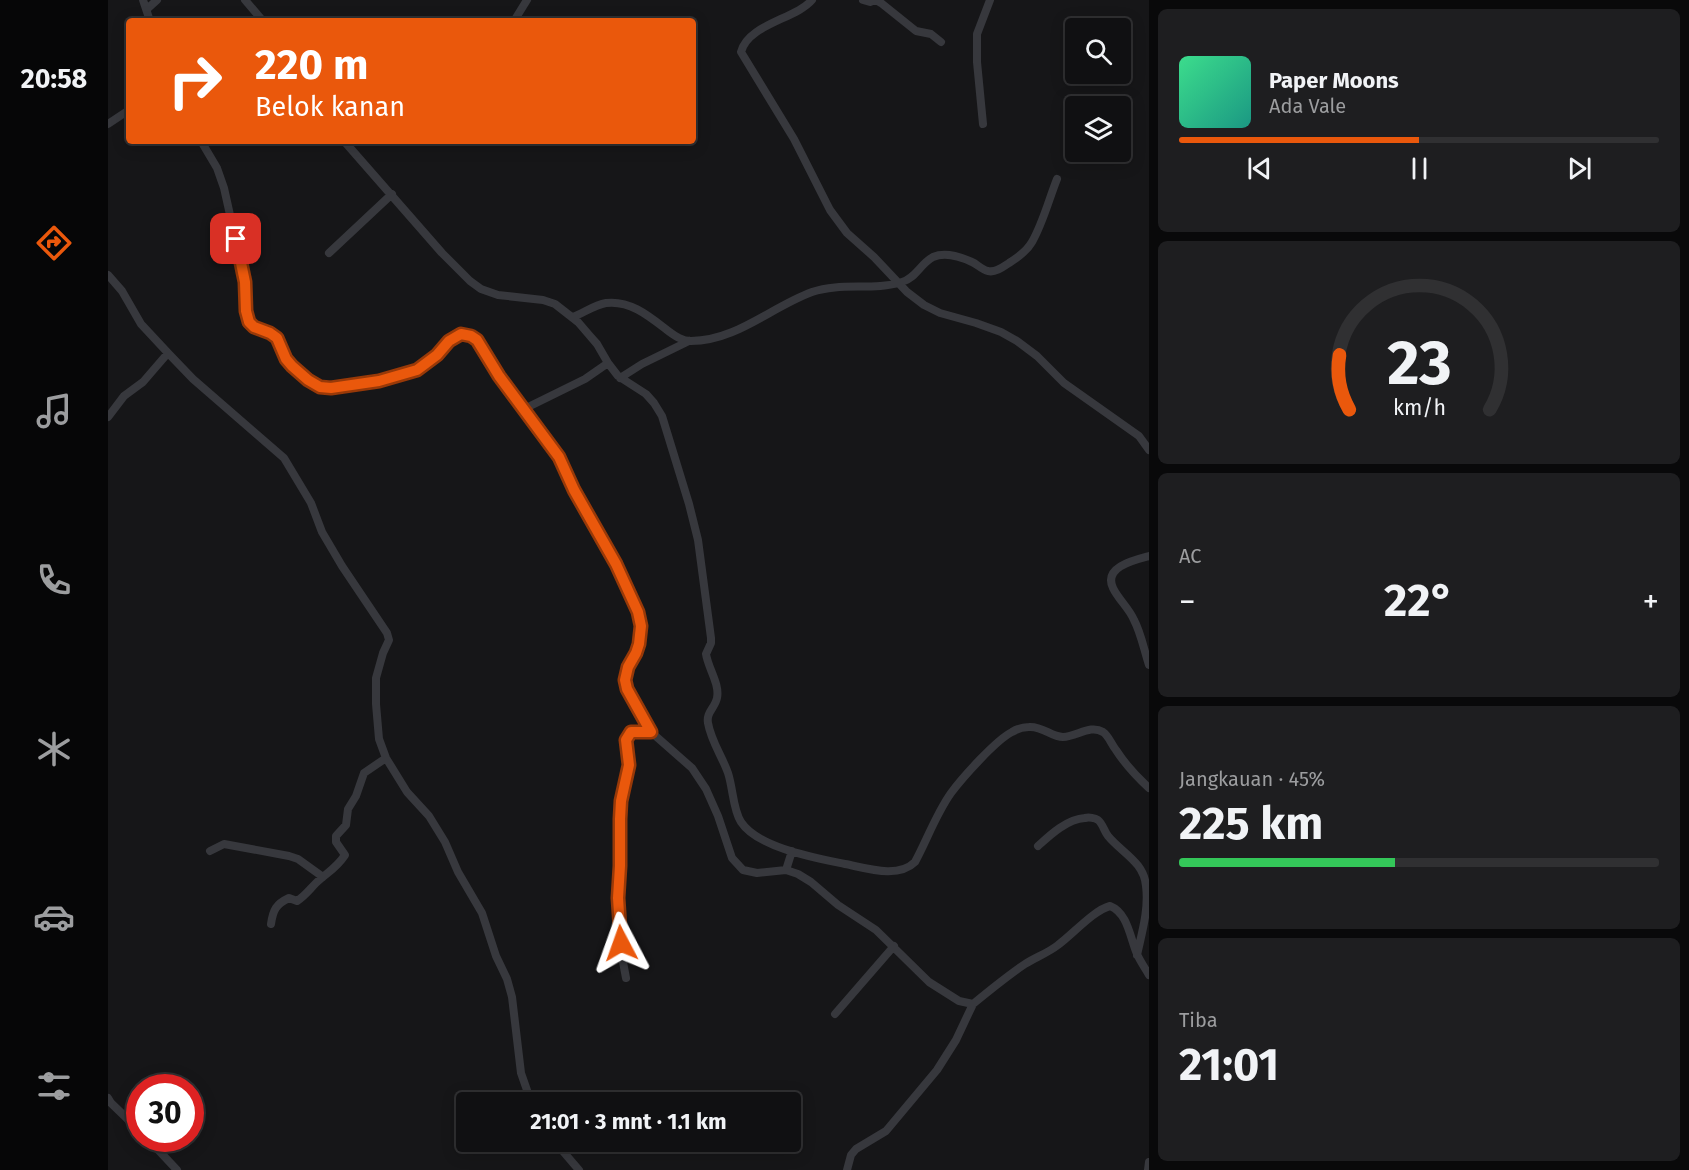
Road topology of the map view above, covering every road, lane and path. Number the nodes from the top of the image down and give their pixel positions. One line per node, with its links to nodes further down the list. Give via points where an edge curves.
1 (143, 0): 9 (street)
2 (157, 0): 9 (street)
3 (245, 0): 11 (street)
4 (527, 0): 12 (street)
5 (812, 0): 23 (street, via 752,35 741,52 794,139 830,210 847,233)
6 (863, 0): 7 (street)
7 (875, 0): 13 (street, via 916,31 931,34)
8 (990, 0): 16 (street, via 977,34)
9 (147, 9): 10 (street)
10 (149, 18)
11 (260, 18)
12 (516, 18)
13 (941, 42)
14 (126, 112): 15 (street)
15 (108, 124)
16 (983, 124)
17 (203, 144): 30 (street, via 218,168 224,188 245,282 249,322 277,338 286,359 308,380 331,388 417,370 461,334 477,340)
18 (347, 144): 20 (street)
19 (1057, 179): 23 (street, via 1031,243 1008,264 988,271 948,254 935,256 920,271)
20 (392, 194): 21 (street); 24 (street, via 442,253 481,290 543,300)
21 (329, 253)
22 (108, 275): 26 (street, via 138,320)
23 (898, 283): 25 (street, via 813,292 724,335); 32 (street, via 940,314 1017,340 1064,383 1139,436)
24 (573, 317): 25 (street, via 596,306 617,303 641,311 675,337); 27 (street)
25 (689, 341): 28 (street)
26 (168, 352): 29 (street, via 143,382); 36 (street, via 284,458 342,566 387,633 389,640 376,678 379,739)
27 (608, 363): 28 (street); 30 (street)
28 (620, 378): 40 (street, via 646,394 662,416 689,504 698,540 711,638 706,654 717,696 707,722 728,773 738,816 764,841)
29 (112, 405): 31 (street)
30 (524, 409): 35 (street, via 559,457 638,612 640,636 625,680)
31 (108, 417)
32 (1149, 450)
33 (1149, 556): 34 (street, via 1131,560 1115,570 1111,578 1113,588 1136,622)
34 (1149, 665)
35 (651, 732): 41 (street, via 692,768 706,789 732,858 743,870); 47 (street, via 631,732 626,740 629,765 621,801 618,898)
36 (386, 758): 42 (street, via 364,773 348,809 346,825 335,839 345,855); 50 (street, via 407,792 429,816 483,913 512,997 519,1065)
37 (1149, 788): 40 (street, via 1104,733 1092,728 1064,737 1028,727 1003,737 951,793 909,868 875,870)
38 (1038, 846): 45 (street, via 1070,822 1086,817 1101,823 1109,837 1140,866 1144,876 1146,915)
39 (210, 851): 42 (street, via 224,844 289,856)
40 (792, 851): 41 (street)
41 (786, 870): 44 (street, via 811,882)
42 (323, 877): 43 (street, via 297,901 289,898 278,904)
43 (271, 924)
44 (894, 946): 48 (street, via 929,982 959,1001); 49 (street)
45 (1137, 955): 46 (street); 48 (street, via 1120,912 1105,907 1057,946 1000,981)
46 (1149, 975)
47 (626, 978)
48 (973, 1004): 58 (street, via 937,1070 886,1131 856,1149)
49 (835, 1014)
50 (528, 1092)
51 (108, 1098): 52 (street)
52 (126, 1117)
53 (160, 1152): 56 (street)
54 (564, 1152): 57 (street)
55 (1149, 1162): 59 (street)
56 (177, 1170)
57 (579, 1170)
58 (847, 1170)
59 (1148, 1170)

